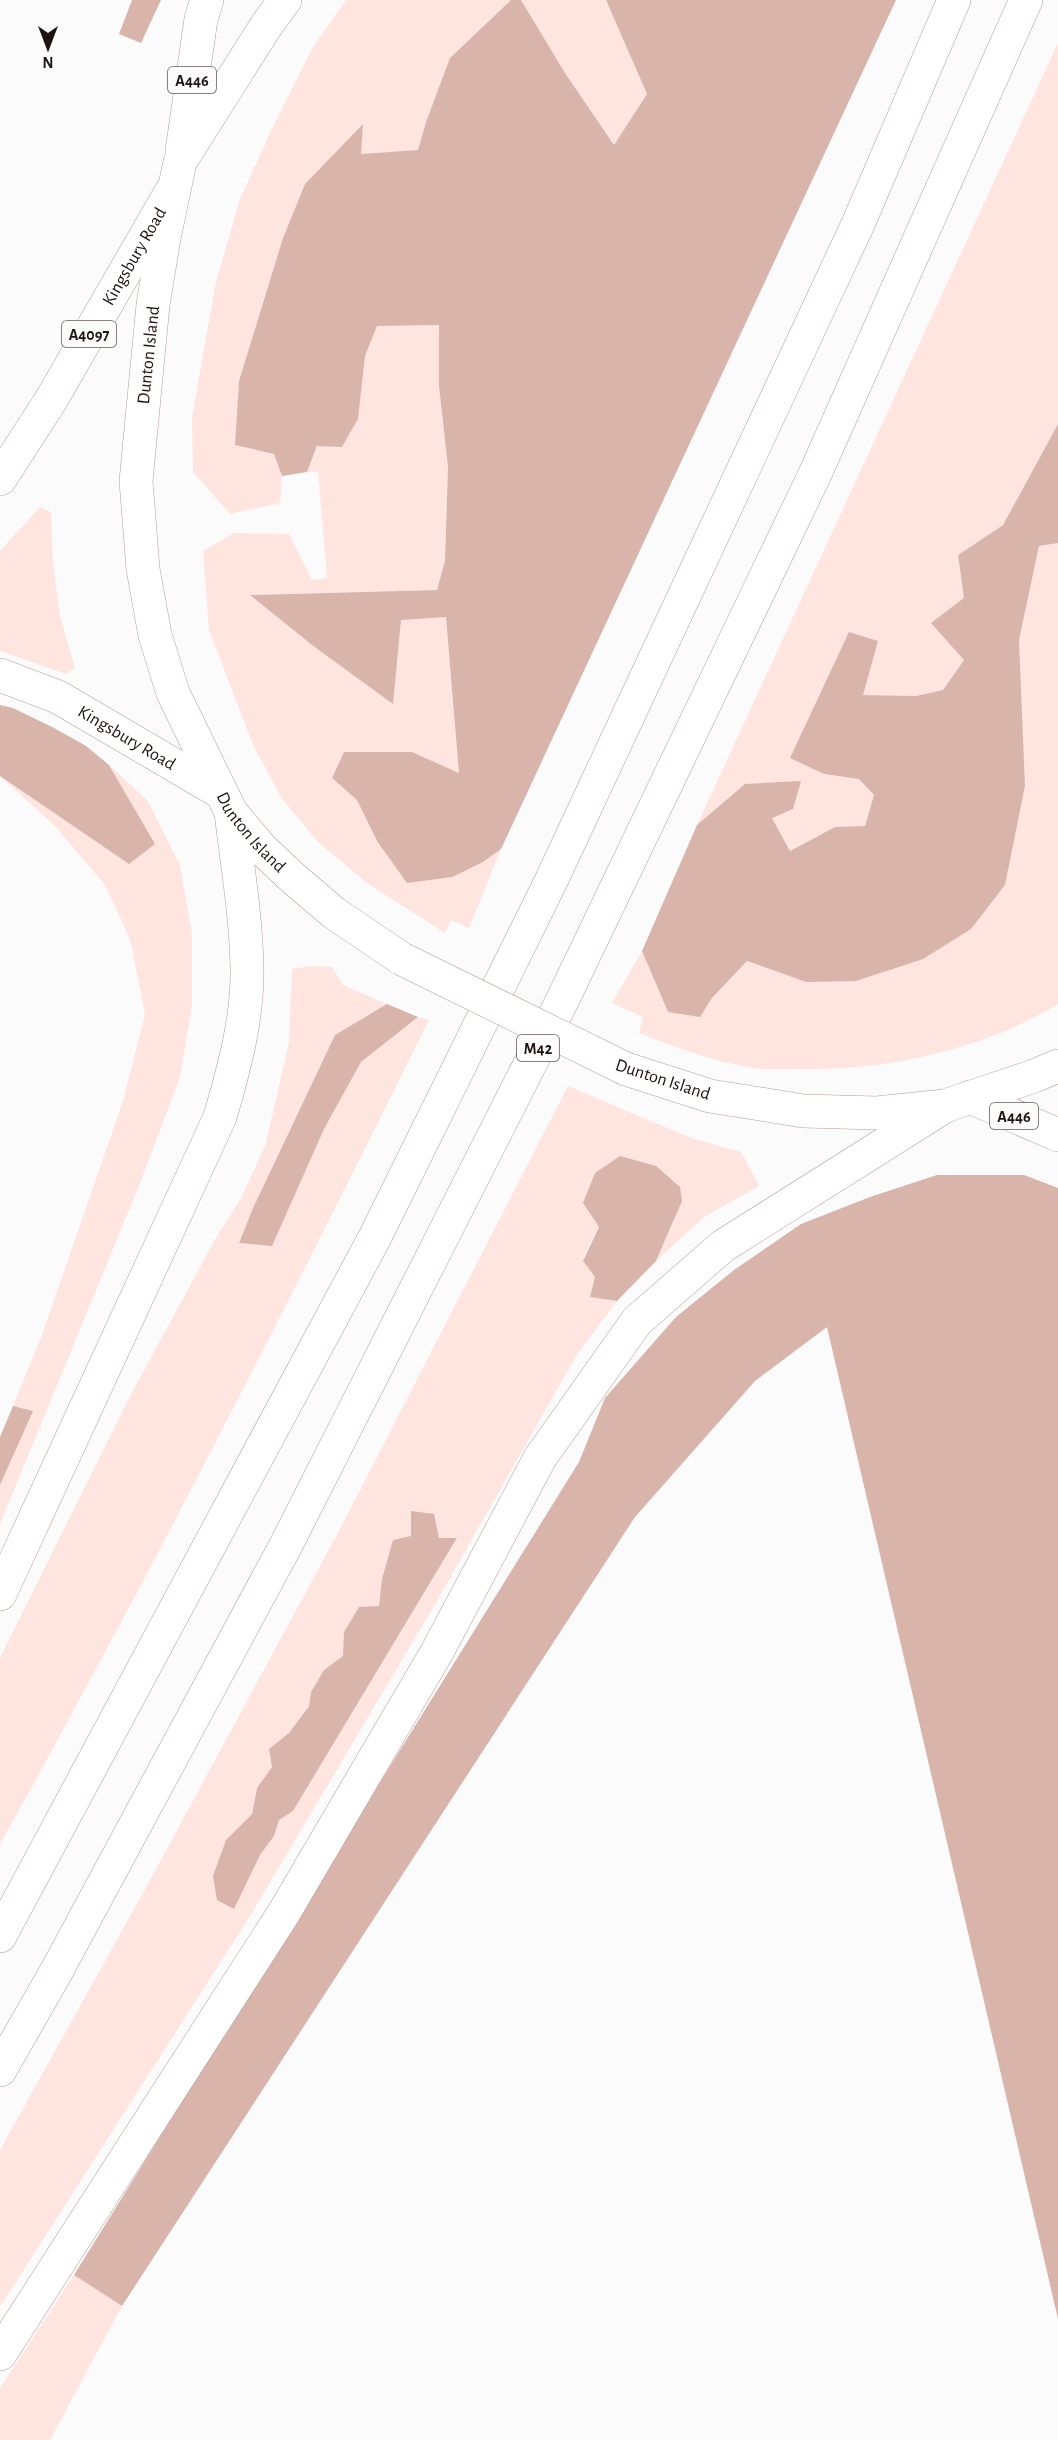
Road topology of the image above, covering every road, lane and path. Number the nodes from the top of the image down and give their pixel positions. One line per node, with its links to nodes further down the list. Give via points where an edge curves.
1 (207, 0): 5 (main road, A446)
2 (285, 0): 5 (main road, Dunton Island)
3 (954, 0): 13 (main road, via 858,224 546,892 375,1237)
4 (1026, 0): 14 (main road, M42, via 815,474 562,1001 286,1545)
5 (177, 175): 6 (main road, Kingsbury Road / A4097, via 51,400); 8 (main road, Dunton Island, via 153,305 136,481 139,528 155,635 172,693)
6 (0, 479)
7 (0, 675): 8 (main road, Kingsbury Road, via 58,697)
8 (226, 802): 10 (main road, Dunton Island, bridge, via 261,848 293,878 334,913 402,959 626,1070 710,1096 803,1112 877,1113); 12 (main road, via 247,969 235,1066 220,1117)
9 (1058, 1066): 10 (main road, Dunton Island)
10 (957, 1102): 11 (main road, A446); 15 (main road, via 723,1246 637,1321 540,1458 437,1652 285,1911)
11 (1058, 1135)
12 (0, 1594)
13 (0, 1936)
14 (0, 2070)
15 (0, 2354)

